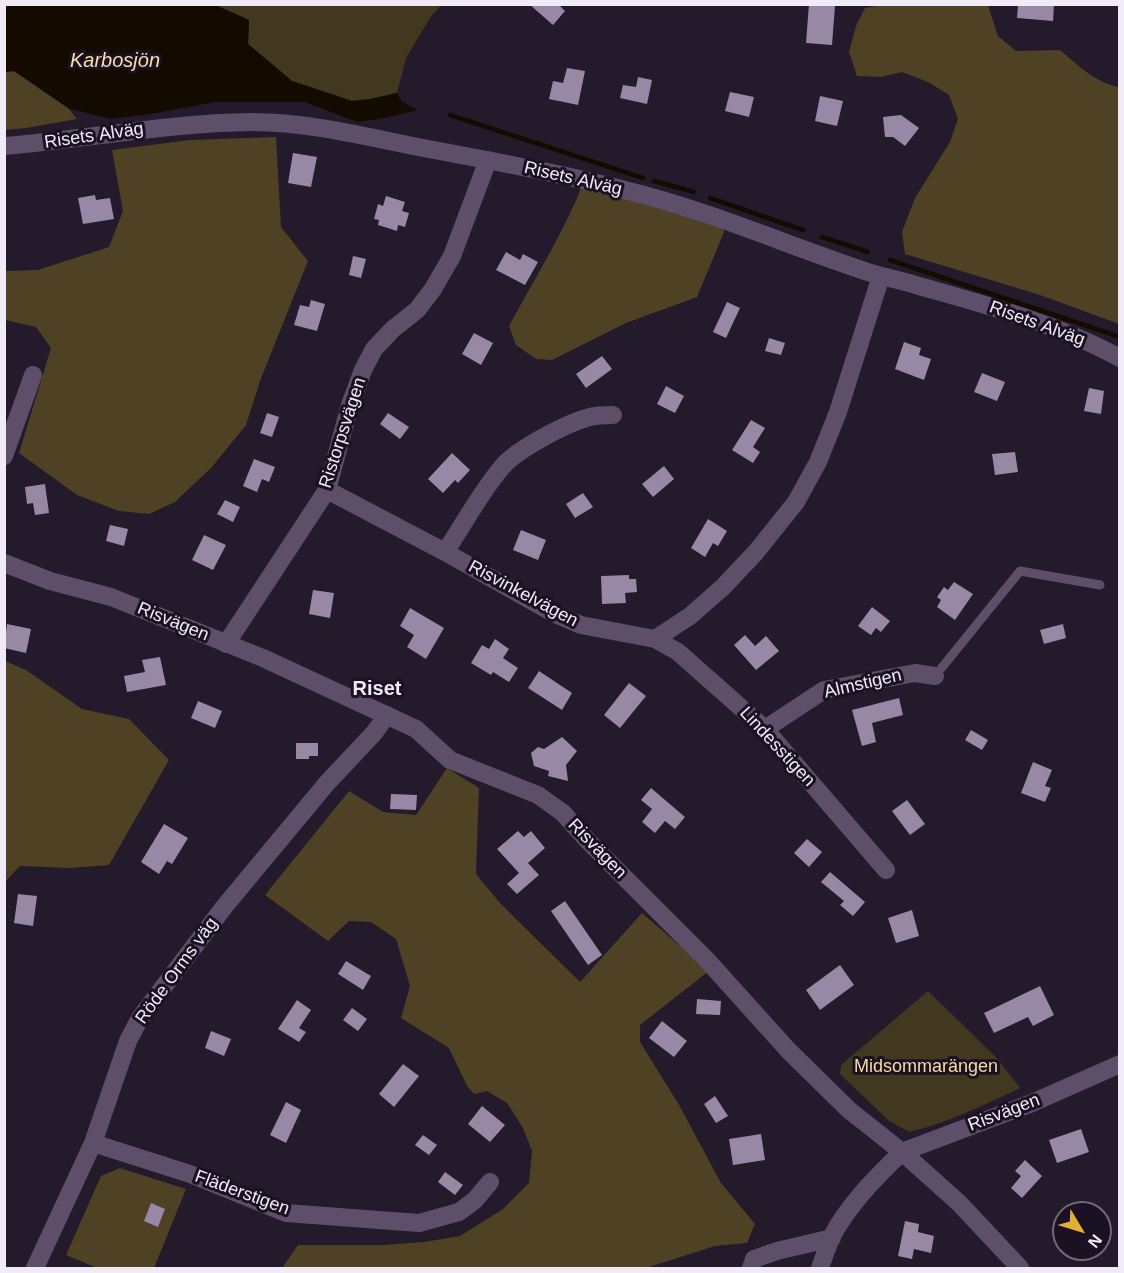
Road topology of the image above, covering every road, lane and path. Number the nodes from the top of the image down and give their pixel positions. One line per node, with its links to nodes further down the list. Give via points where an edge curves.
1 (4, 146): 2 (street, Risets Alväg, via 168,126 255,122 308,127)
2 (488, 159): 3 (street, Risets Alväg, via 655,198); 8 (street, Ristorpsvägen, via 452,256 417,310 374,349 363,370)
3 (881, 276): 4 (street, Risets Alväg, via 1056,329); 12 (street, via 838,412 818,462 796,501 723,587)
4 (1119, 358)
5 (33, 375): 7 (street)
6 (613, 415): 9 (street, via 590,417 564,427 516,454 503,465)
7 (4, 456)
8 (327, 490): 9 (street, Risvinkelvägen); 13 (street, Ristorpsvägen)
9 (445, 552): 12 (street, Risvinkelvägen, via 581,625)
10 (4, 563): 13 (street, Risvägen, via 111,597)
11 (1100, 585): 14 (lane, via 1020,571)
12 (655, 639): 16 (street, Lindesstigen, via 678,652)
13 (226, 644): 15 (street, Risvägen)
14 (935, 676): 16 (street, Almstigen, via 915,673 824,690)
15 (387, 715): 19 (street, Röde Orms väg, via 231,898 140,1018 128,1041); 20 (street, Risvägen, via 416,729 450,760 538,795 563,813 706,958 788,1050 849,1110)
16 (765, 729): 17 (street, Lindesstigen)
17 (886, 870)
18 (1119, 1064): 20 (street, Risvägen, via 1032,1103)
19 (93, 1143): 21 (street, Fläderstigen, via 190,1174 286,1213 419,1223 459,1212); 23 (street, Röde Orms väg)
20 (902, 1152): 22 (street, via 874,1179); 26 (street, via 959,1203)
21 (490, 1182)
22 (832, 1238): 24 (street, via 754,1258); 25 (street)
23 (35, 1269)
24 (751, 1269)
25 (820, 1269)
26 (1020, 1269)

